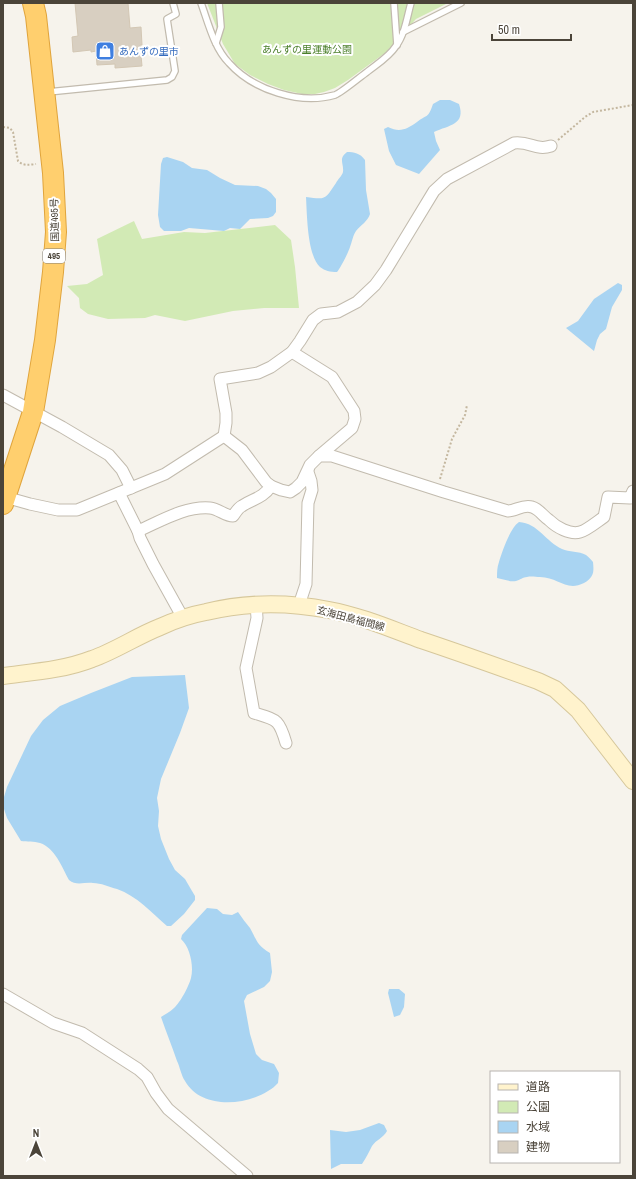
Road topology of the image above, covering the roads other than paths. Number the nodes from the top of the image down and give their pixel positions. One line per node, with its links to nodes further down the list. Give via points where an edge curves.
1 (33, 3): 11 (highway, 国道495号 / 495)
2 (173, 3): 11 (lane, via 176,14 167,20 174,71 172,77 166,80)
3 (201, 3): 9 (lane)
4 (219, 3): 9 (lane, via 221,27)
5 (394, 3): 10 (lane)
6 (411, 3): 8 (lane)
7 (461, 3): 8 (lane)
8 (403, 32): 10 (lane)
9 (216, 43): 10 (lane, via 228,63 243,76 267,89 293,97 315,98 336,94 388,56)
10 (397, 46)
11 (44, 93): 15 (highway, 国道495号 / 495, via 53,173 56,232 45,340)
12 (551, 146): 13 (street, via 540,148 522,142 514,143 447,179 434,191 375,285 357,302 338,312 322,314 313,320)
13 (292, 352): 16 (street, via 258,373 220,379 226,413); 17 (street, via 332,377 354,411 355,420 352,428)
14 (3, 395): 15 (street)
15 (33, 412): 20 (street, via 109,455 122,470); 23 (highway, 国道495号 / 495)
16 (224, 436): 19 (street, via 242,450); 20 (street, via 165,474)
17 (319, 456): 18 (street); 21 (street, via 332,456 508,511 530,506 536,508 557,527 571,532 581,532 604,517 608,498 630,498)
18 (308, 472): 19 (street, via 299,485 290,492); 26 (street, via 312,490 308,503 306,584)
19 (271, 486): 24 (street, via 256,500 240,507 233,516 212,508 198,508)
20 (131, 488): 22 (street)
21 (633, 491)
22 (119, 493): 23 (street, via 77,510 58,510); 24 (street)
23 (4, 500)
24 (138, 531): 27 (street)
25 (256, 604): 26 (main road, 玄海田島福間線); 27 (main road, 玄海田島福間線, via 207,611); 29 (street, via 257,618 246,668 254,713 279,722)
26 (299, 605): 30 (main road, 玄海田島福間線, via 362,619 531,678 555,689 578,710)
27 (183, 618): 28 (main road, 玄海田島福間線, via 78,664)
28 (3, 676)
29 (286, 743)
30 (633, 781)
31 (3, 994): 32 (street, via 53,1023 82,1034 138,1069 147,1077 168,1109)
32 (247, 1176)

